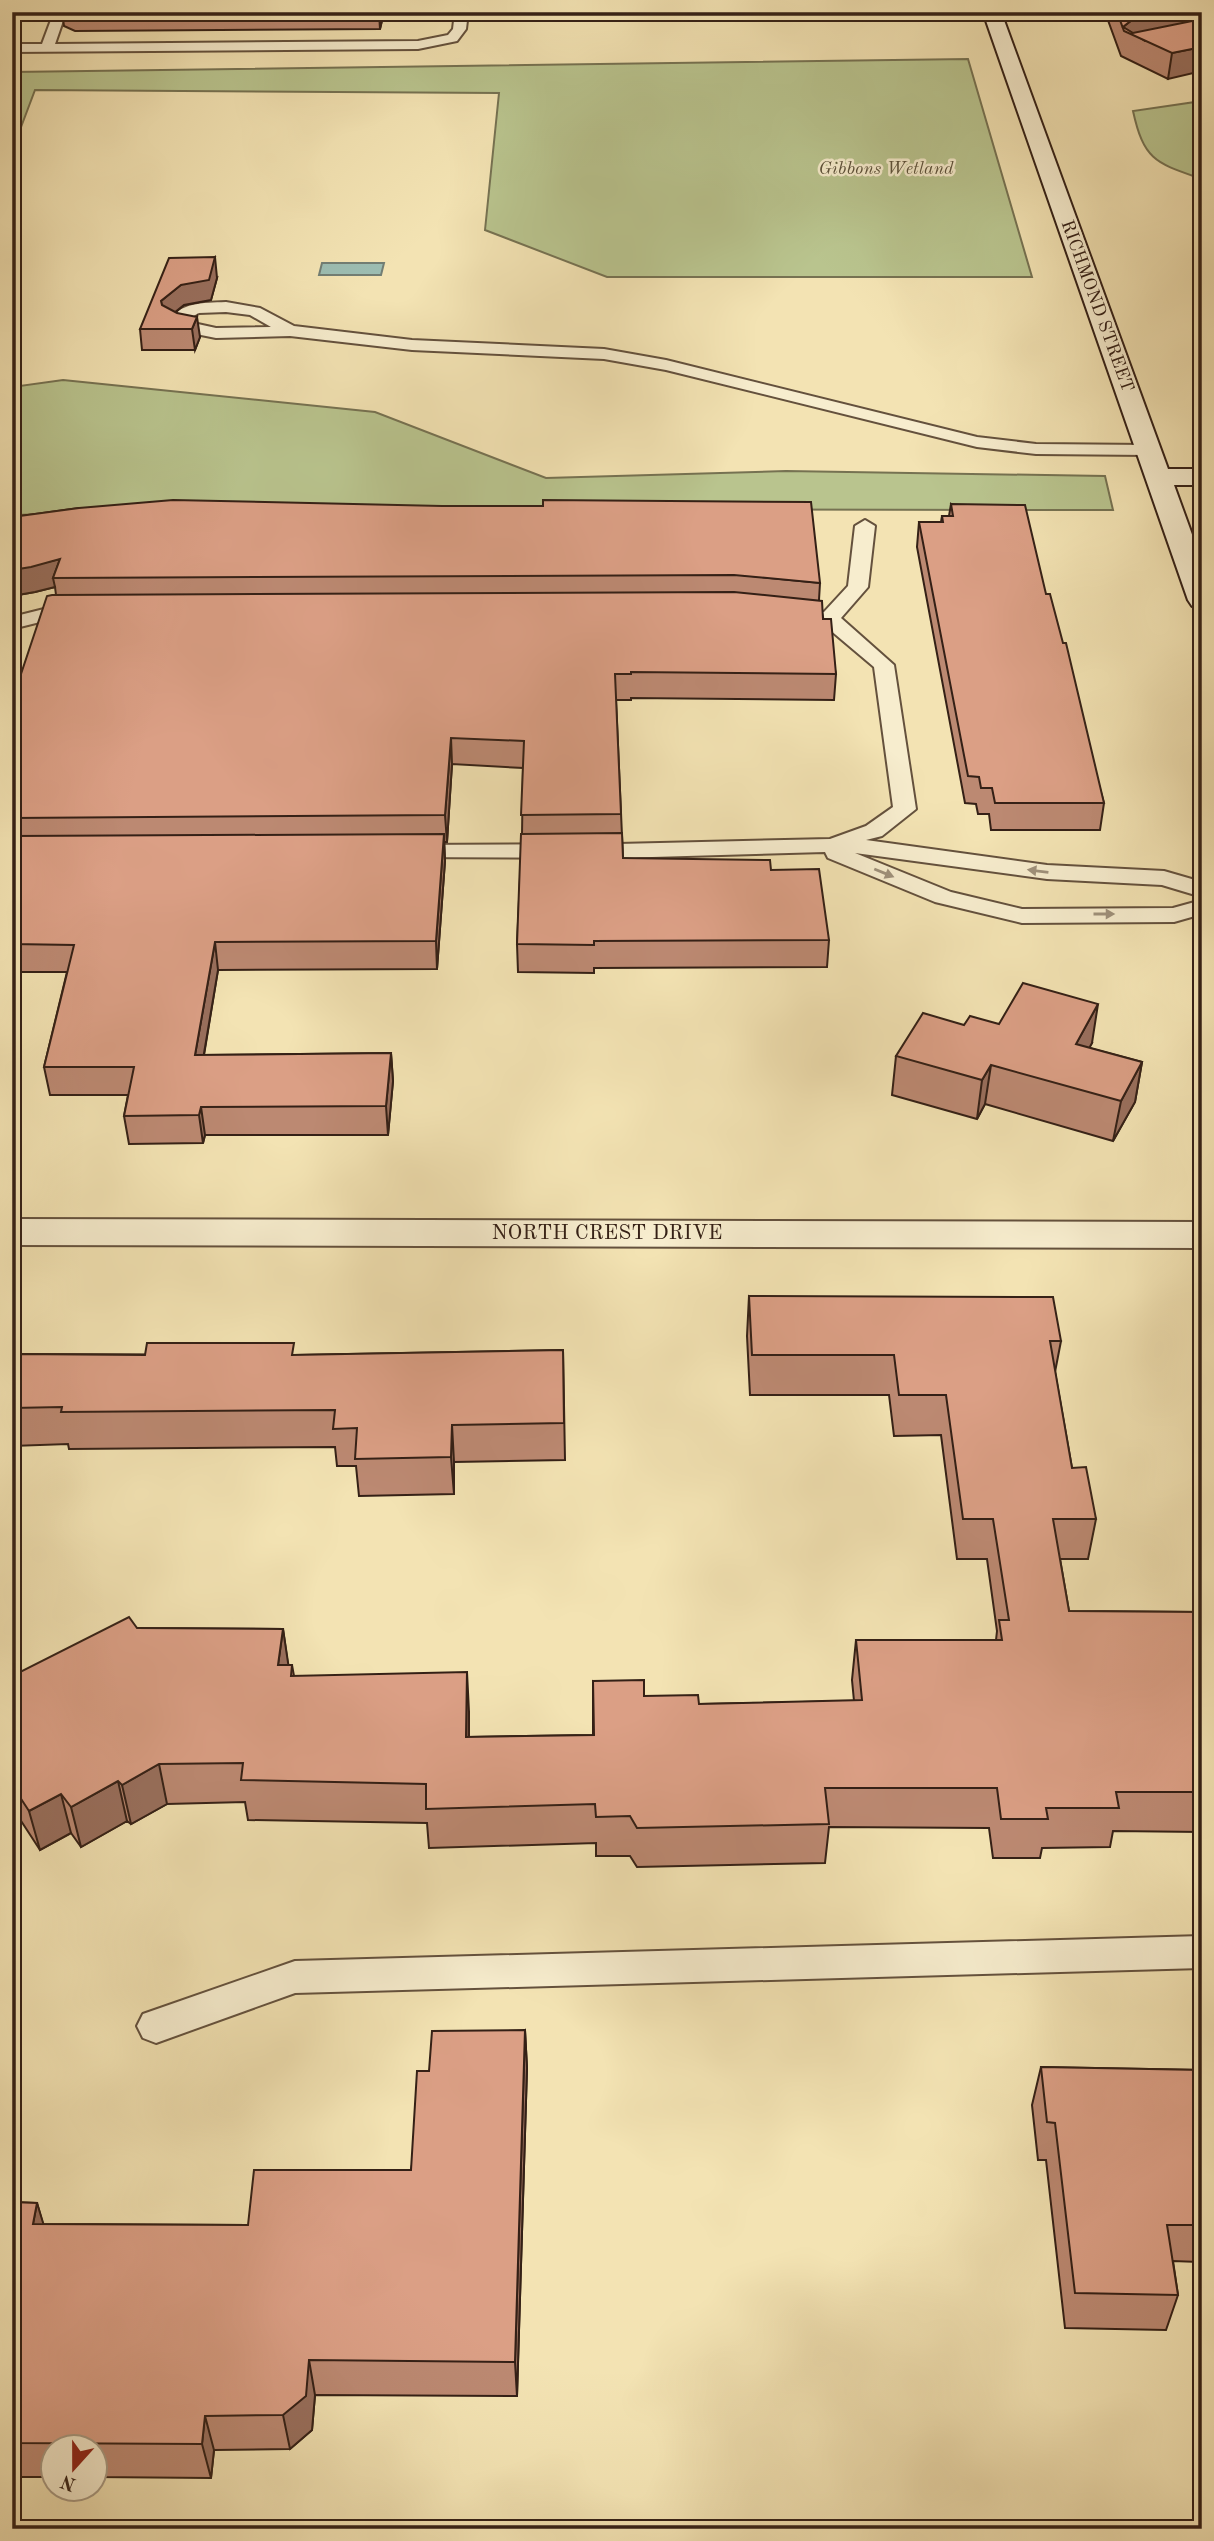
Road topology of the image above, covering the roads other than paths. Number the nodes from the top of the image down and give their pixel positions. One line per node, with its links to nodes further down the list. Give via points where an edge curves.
1 (462, 12): 5 (lane, via 452,38 418,45)
2 (992, 12): 7 (main road, RICHMOND STREET)
3 (60, 15): 5 (lane)
4 (12, 48): 5 (lane)
5 (47, 48)
6 (290, 331): 6 (lane, via 254,311 226,307 197,308 180,314 174,323 189,330); 7 (lane, via 412,345 604,354 666,365 977,442 1036,449)
7 (1148, 450): 8 (main road, RICHMOND STREET)
8 (1158, 477): 9 (main road); 11 (main road, RICHMOND STREET)
9 (1202, 477)
10 (866, 526): 14 (lane, via 858,587)
11 (1202, 600)
12 (98, 612): 15 (lane, via 56,612)
13 (760, 612): 14 (lane)
14 (829, 619): 16 (lane, via 884,665 905,809 874,831)
15 (12, 623)
16 (821, 847): 17 (lane); 18 (lane, one-way to 16, via 1164,878 1047,872 849,845); 19 (lane, one-way to 19, via 943,897 1021,916 1174,915)
17 (384, 852)
18 (1202, 890)
19 (1202, 907)
20 (12, 1232): 21 (main road, NORTH CREST DRIVE)
21 (1202, 1235)
22 (1202, 1952): 23 (lane, via 295,1977)
23 (156, 2026)

